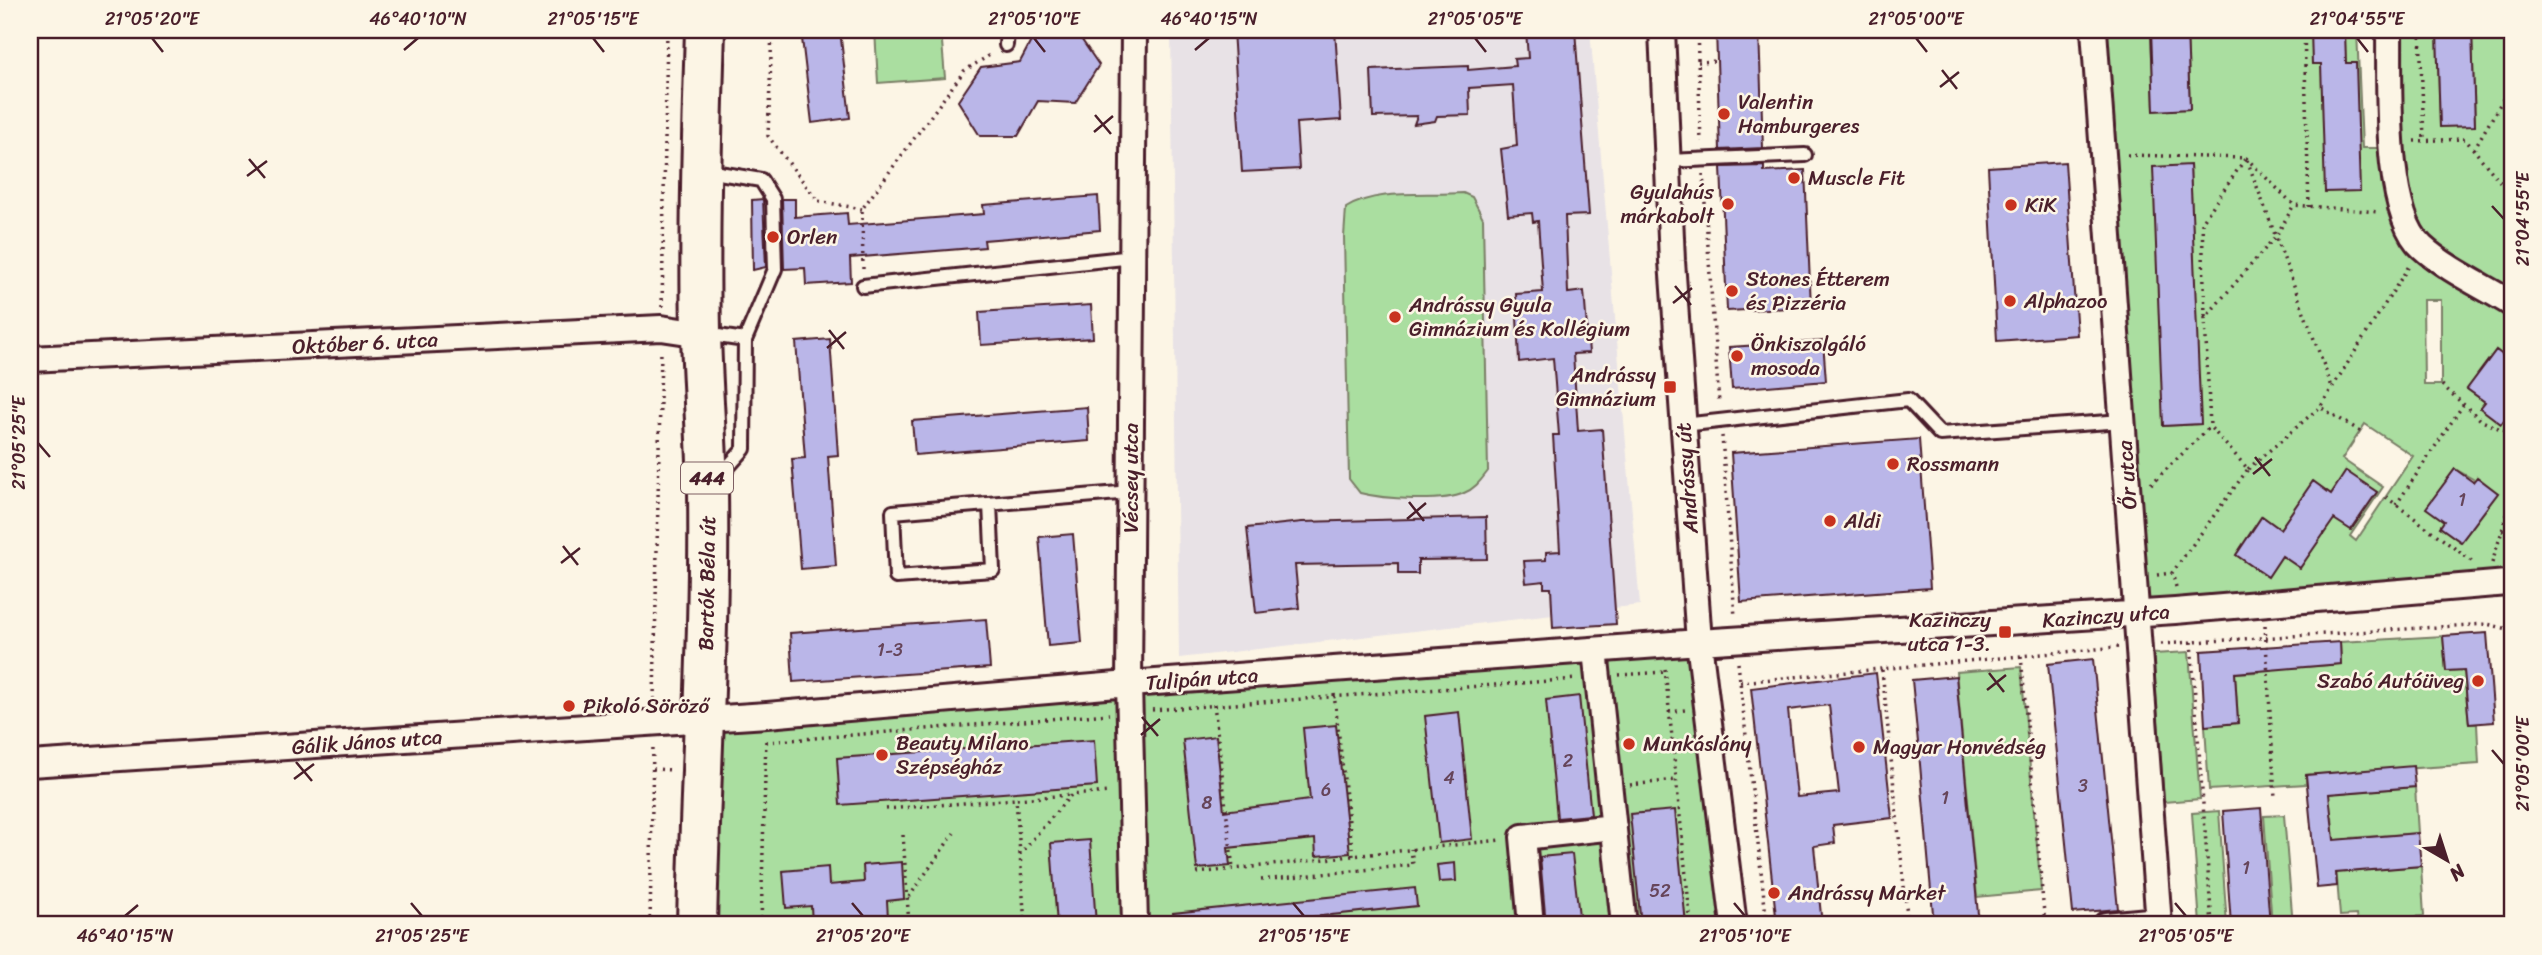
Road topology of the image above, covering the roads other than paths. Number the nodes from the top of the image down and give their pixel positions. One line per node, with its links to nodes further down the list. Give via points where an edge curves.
1 (705, 30): 10 (main road, Bartók Béla út / 444)
2 (1007, 30): 7 (lane)
3 (1133, 30): 11 (street, Vécsey utca)
4 (1662, 30): 9 (street, Andrássy út)
5 (2094, 30): 17 (street, Őr utca)
6 (2389, 30): 13 (street, via 2395,186 2403,214 2421,247)
7 (1006, 45)
8 (1805, 155): 9 (lane)
9 (1668, 162): 18 (street, Andrássy út)
10 (700, 170): 14 (main road, Bartók Béla út / 444); 15 (lane, via 761,180 773,199 775,269)
11 (1133, 257): 12 (lane); 20 (street, Vécsey utca)
12 (863, 286)
13 (2512, 304)
14 (701, 334): 15 (lane); 16 (street, Október 6. utca, via 662,328); 19 (main road, Bartók Béla út / 444)
15 (744, 340): 19 (lane, via 744,449)
16 (30, 359)
17 (2123, 421): 18 (lane, via 1940,434 1908,400); 23 (street, Őr utca)
18 (1684, 425): 24 (street, Andrássy út)
19 (708, 490): 27 (main road, Bartók Béla út / 444)
20 (1131, 492): 21 (lane); 26 (street, Vécsey utca)
21 (990, 504): 21 (lane, via 892,512 896,577 993,570)
22 (2501, 579): 23 (street, Kazinczy utca)
23 (2137, 613): 24 (street, Kazinczy utca); 30 (street, Őr utca)
24 (1699, 642): 25 (street, Tulipán utca); 35 (street, Andrássy út)
25 (1595, 650): 26 (street, Tulipán utca); 29 (street)
26 (1129, 684): 27 (street, Tulipán utca); 32 (street, Vécsey utca)
27 (705, 719): 28 (street, Gálik János utca); 31 (main road, Bartók Béla út / 444)
28 (30, 764)
29 (1614, 827): 33 (street, via 1522,837); 34 (street)
30 (2159, 923): 36 (street, Őr utca)
31 (697, 925)
32 (1135, 925)
33 (1531, 925)
34 (1624, 925)
35 (1734, 925)
36 (2106, 925)

